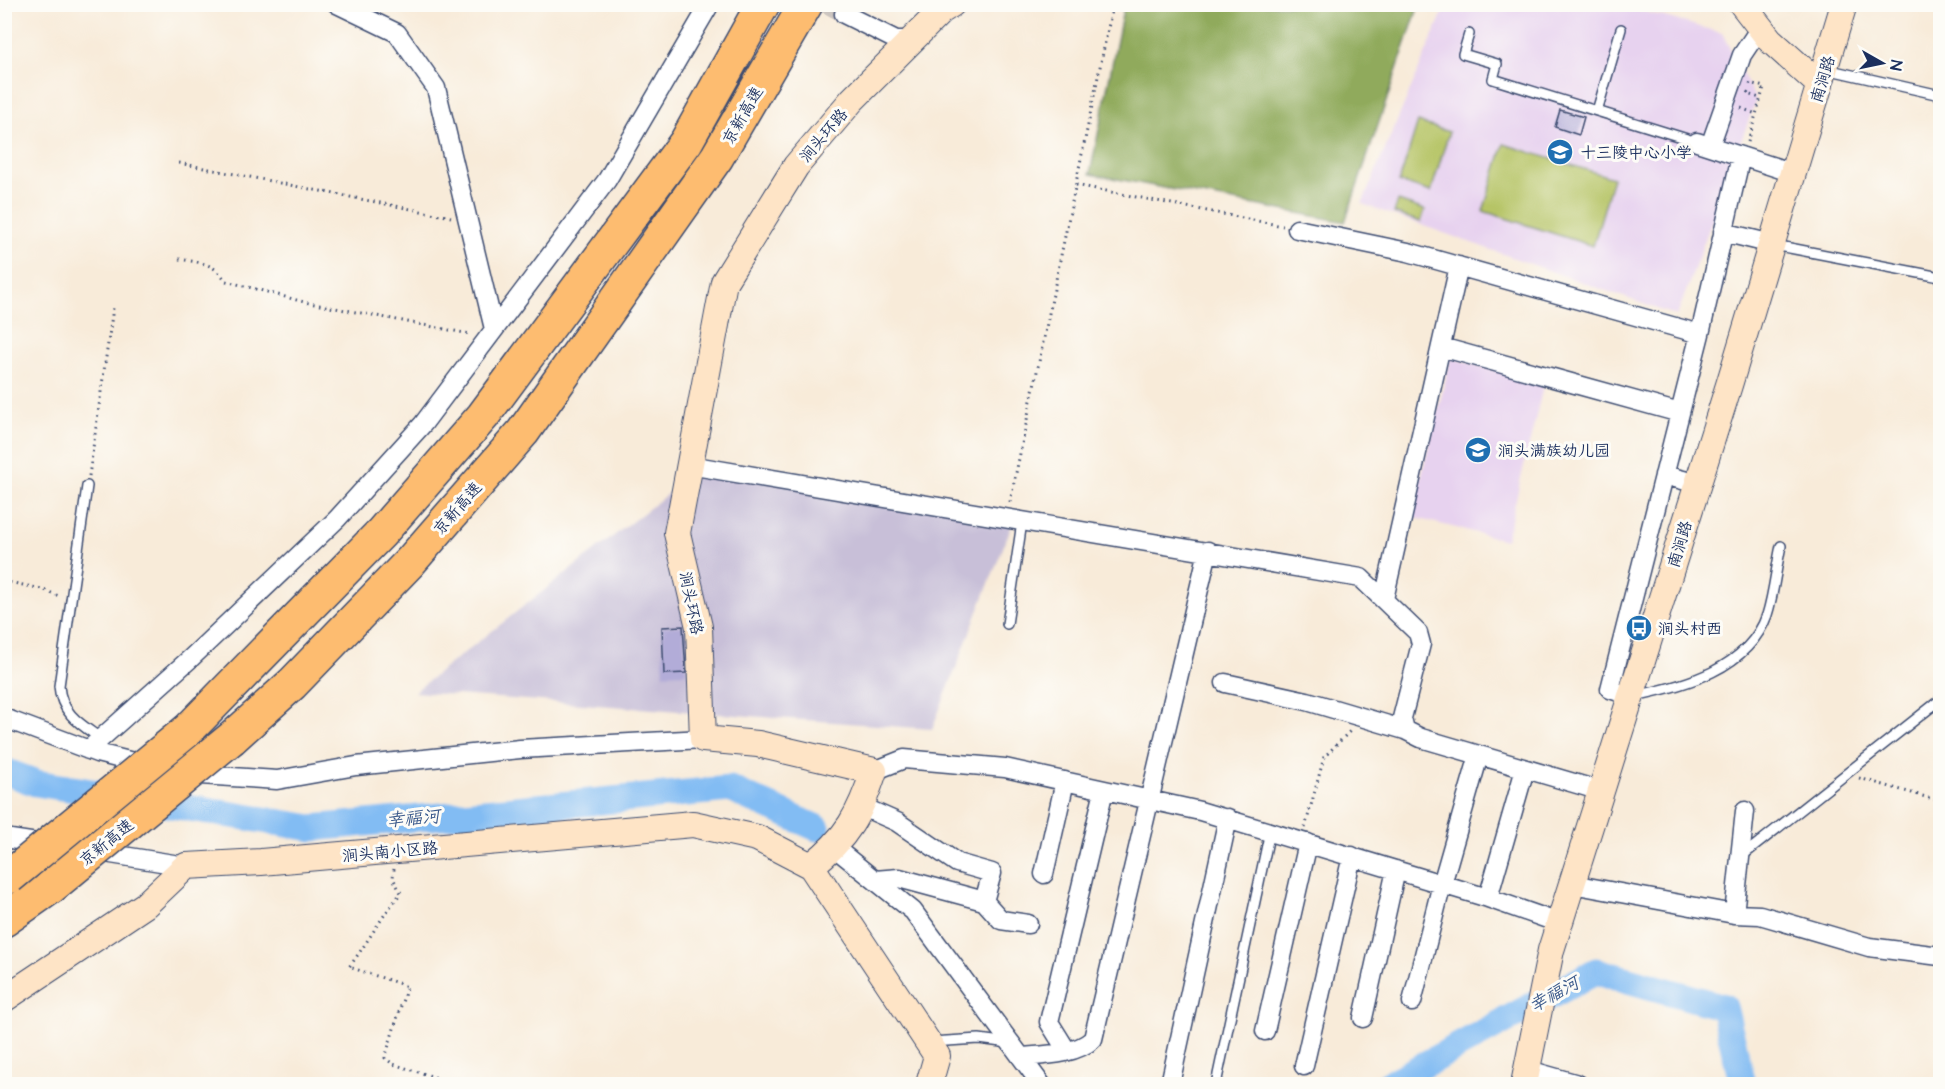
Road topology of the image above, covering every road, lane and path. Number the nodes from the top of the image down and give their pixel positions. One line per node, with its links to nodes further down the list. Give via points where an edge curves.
1 (337, 4): 23 (street, via 398,33 436,88)
2 (710, 4): 32 (street, via 607,180)
3 (763, 4): 77 (highway, bridge, via 686,142 483,416 381,533 188,730)
4 (806, 4): 84 (highway, 京新高速, bridge, via 717,157 523,432 410,562 292,684 232,738 51,887)
5 (952, 4): 13 (street, 涧头环路)
6 (1113, 4): 22 (path)
7 (1742, 4): 10 (street)
8 (1844, 4): 14 (street, 南涧路)
9 (844, 14): 13 (street, via 896,40)
10 (1760, 28): 14 (street, via 1770,40); 18 (street, via 1742,55)
11 (1622, 29): 17 (lane)
12 (1469, 34): 17 (lane, via 1463,54 1497,64 1493,79)
13 (913, 40): 35 (street, 涧头环路, via 852,100 796,166 724,282)
14 (1822, 77): 15 (lane); 21 (street, 南涧路)
15 (1941, 95)
16 (1760, 98): 16 (path, via 1747,94 1750,83 1764,87); 19 (path)
17 (1597, 111): 18 (lane)
18 (1704, 144): 19 (street)
19 (1742, 157): 21 (street); 25 (street)
20 (179, 163): 23 (path)
21 (1794, 173): 26 (street, 南涧路)
22 (1076, 184): 24 (path); 39 (path)
23 (467, 220): 32 (street)
24 (1297, 229): 28 (street)
25 (1723, 232): 26 (street); 31 (street)
26 (1772, 244): 29 (lane); 37 (street, 南涧路)
27 (179, 259): 32 (path, via 218,269 226,281 244,284 252,290)
28 (1459, 266): 31 (street); 33 (street)
29 (1941, 277)
30 (113, 308): 38 (path)
31 (1700, 334): 34 (street)
32 (490, 336): 53 (street, via 423,424 337,519)
33 (1441, 347): 34 (street); 43 (street)
34 (1680, 413): 36 (street)
35 (689, 465): 39 (street); 52 (street, 涧头环路, via 677,533 699,627)
36 (1664, 475): 37 (street); 47 (street, via 1610,689)
37 (1698, 484): 47 (street, 南涧路)
38 (87, 486): 44 (lane)
39 (1014, 520): 41 (street); 45 (lane)
40 (1781, 546): 47 (lane, via 1767,615 1753,640 1735,658 1674,686)
41 (1208, 551): 43 (street, via 1361,578); 61 (street)
42 (4, 581): 44 (path, via 42,589)
43 (1384, 599): 51 (street, via 1413,626 1421,644 1402,718)
44 (71, 602): 53 (lane, via 58,686 60,700)
45 (1007, 624)
46 (1225, 682): 50 (street)
47 (1631, 696): 60 (street, 南涧路)
48 (1941, 700): 57 (lane)
49 (4, 718): 53 (street)
50 (1369, 719): 51 (street); 68 (path, via 1343,735 1324,758)
51 (1405, 730): 54 (street)
52 (703, 739): 53 (street, via 520,749 356,766 277,780 200,775 153,767); 56 (street, via 758,744)
53 (94, 744)
54 (1479, 755): 55 (street); 79 (street)
55 (1525, 769): 60 (street); 81 (street)
56 (874, 771): 58 (street, via 904,759 1005,768); 63 (street)
57 (1846, 774): 62 (path); 72 (lane)
58 (1065, 781): 59 (street); 76 (street)
59 (1104, 790): 61 (street); 94 (street, via 1048,1022)
60 (1601, 791): 80 (street, 南涧路)
61 (1149, 800): 65 (street); 94 (street, via 1093,1039)
62 (1941, 801)
63 (863, 807): 69 (street); 82 (street, via 897,822 957,863 992,873)
64 (1745, 811): 72 (street)
65 (1228, 818): 66 (street); 100 (street)
66 (1270, 831): 68 (street); 101 (lane)
67 (4, 838): 73 (street)
68 (1304, 842): 71 (street); 91 (street)
69 (835, 848): 74 (street); 78 (street)
70 (397, 850): 73 (street, 涧头南小区路); 74 (street, 涧头南小区路, via 693,824 757,838); 97 (path, via 393,878 401,893 378,920 372,936 349,967 407,986 385,1058)
71 (1352, 856): 75 (street); 95 (street)
72 (1739, 858): 83 (street)
73 (186, 866): 88 (street, via 145,905)
74 (811, 866): 92 (street)
75 (1396, 870): 79 (street); 90 (street)
76 (1044, 874)
77 (7, 879)
78 (875, 880): 82 (street, via 899,878); 93 (street, via 913,911)
79 (1442, 884): 81 (street); 89 (street)
80 (1572, 885): 83 (street); 85 (street, 南涧路)
81 (1488, 898): 85 (street)
82 (984, 901): 86 (street, via 1001,920)
83 (1734, 914): 87 (street, via 1760,915 1869,947)
84 (4, 920)
85 (1559, 923): 96 (street, 南涧路)
86 (1028, 924)
87 (1941, 956)
88 (4, 999)
89 (1412, 1002)
90 (1363, 1018)
91 (1265, 1031)
92 (935, 1041): 93 (lane, via 979,1040); 98 (street, via 937,1056)
93 (1017, 1050): 94 (street); 99 (street)
94 (1067, 1051)
95 (1305, 1066)
96 (1525, 1077): 102 (street)
97 (457, 1084)
98 (929, 1084)
99 (1041, 1084)
100 (1170, 1084)
101 (1216, 1084)
102 (1578, 1084)

